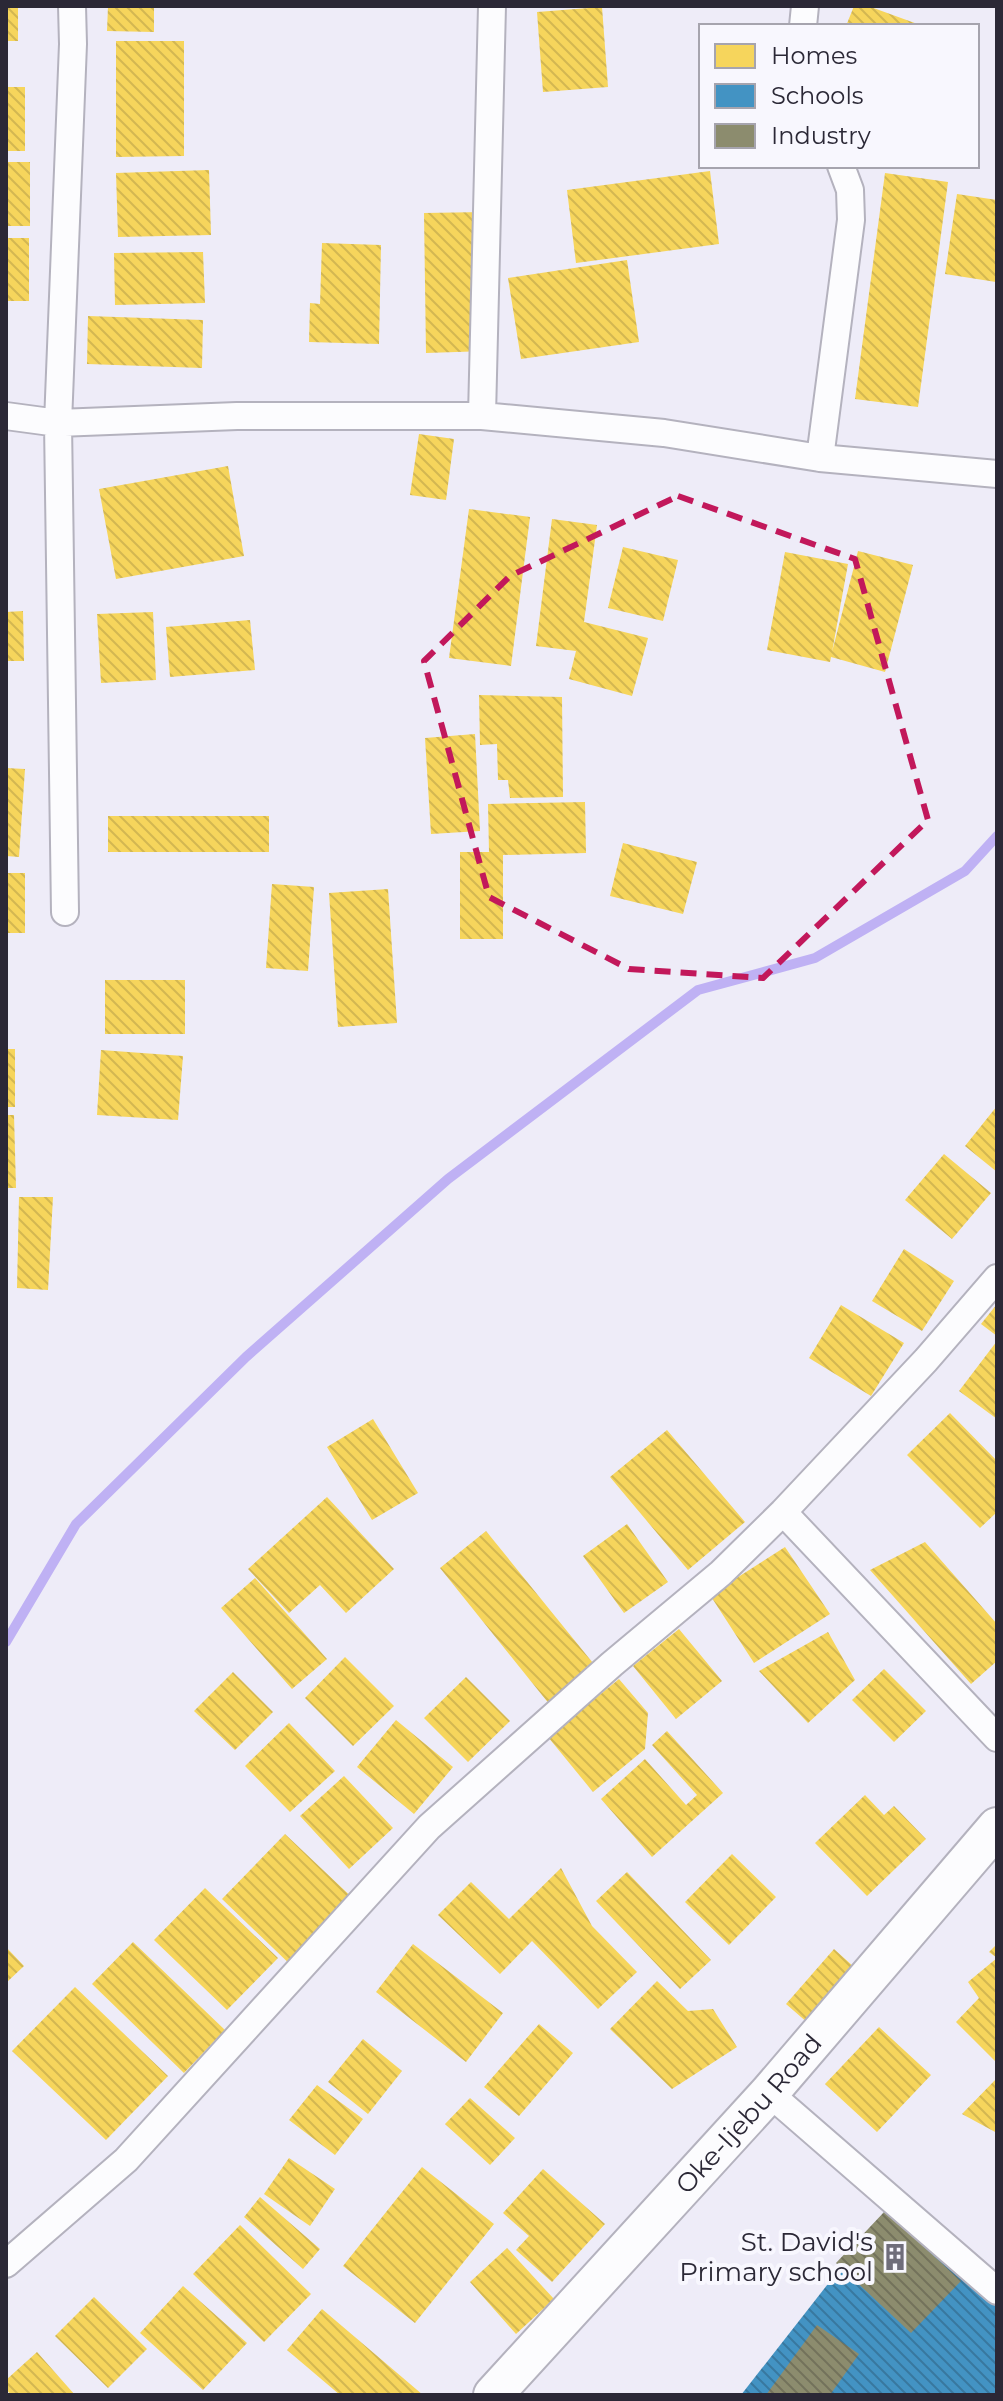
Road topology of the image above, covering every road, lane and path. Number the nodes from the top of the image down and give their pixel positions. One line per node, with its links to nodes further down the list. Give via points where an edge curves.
1 (72, 6): 6 (street)
2 (492, 6): 5 (street)
3 (842, 168): 7 (street, via 850,190 851,220)
4 (6, 416): 6 (street)
5 (482, 416): 6 (street, via 237,416); 7 (street, via 664,433)
6 (58, 423): 9 (street)
7 (820, 458): 8 (street)
8 (997, 474)
9 (65, 912)
10 (997, 1278): 11 (street)
11 (783, 1512): 12 (street); 15 (street, via 721,1573 429,1827 126,2160)
12 (997, 1738)
13 (997, 1827): 14 (main road, Oke-Ijebu Road)
14 (769, 2093): 16 (street); 17 (main road, Oke-Ijebu Road)
15 (6, 2264)
16 (997, 2291)
17 (493, 2395)

